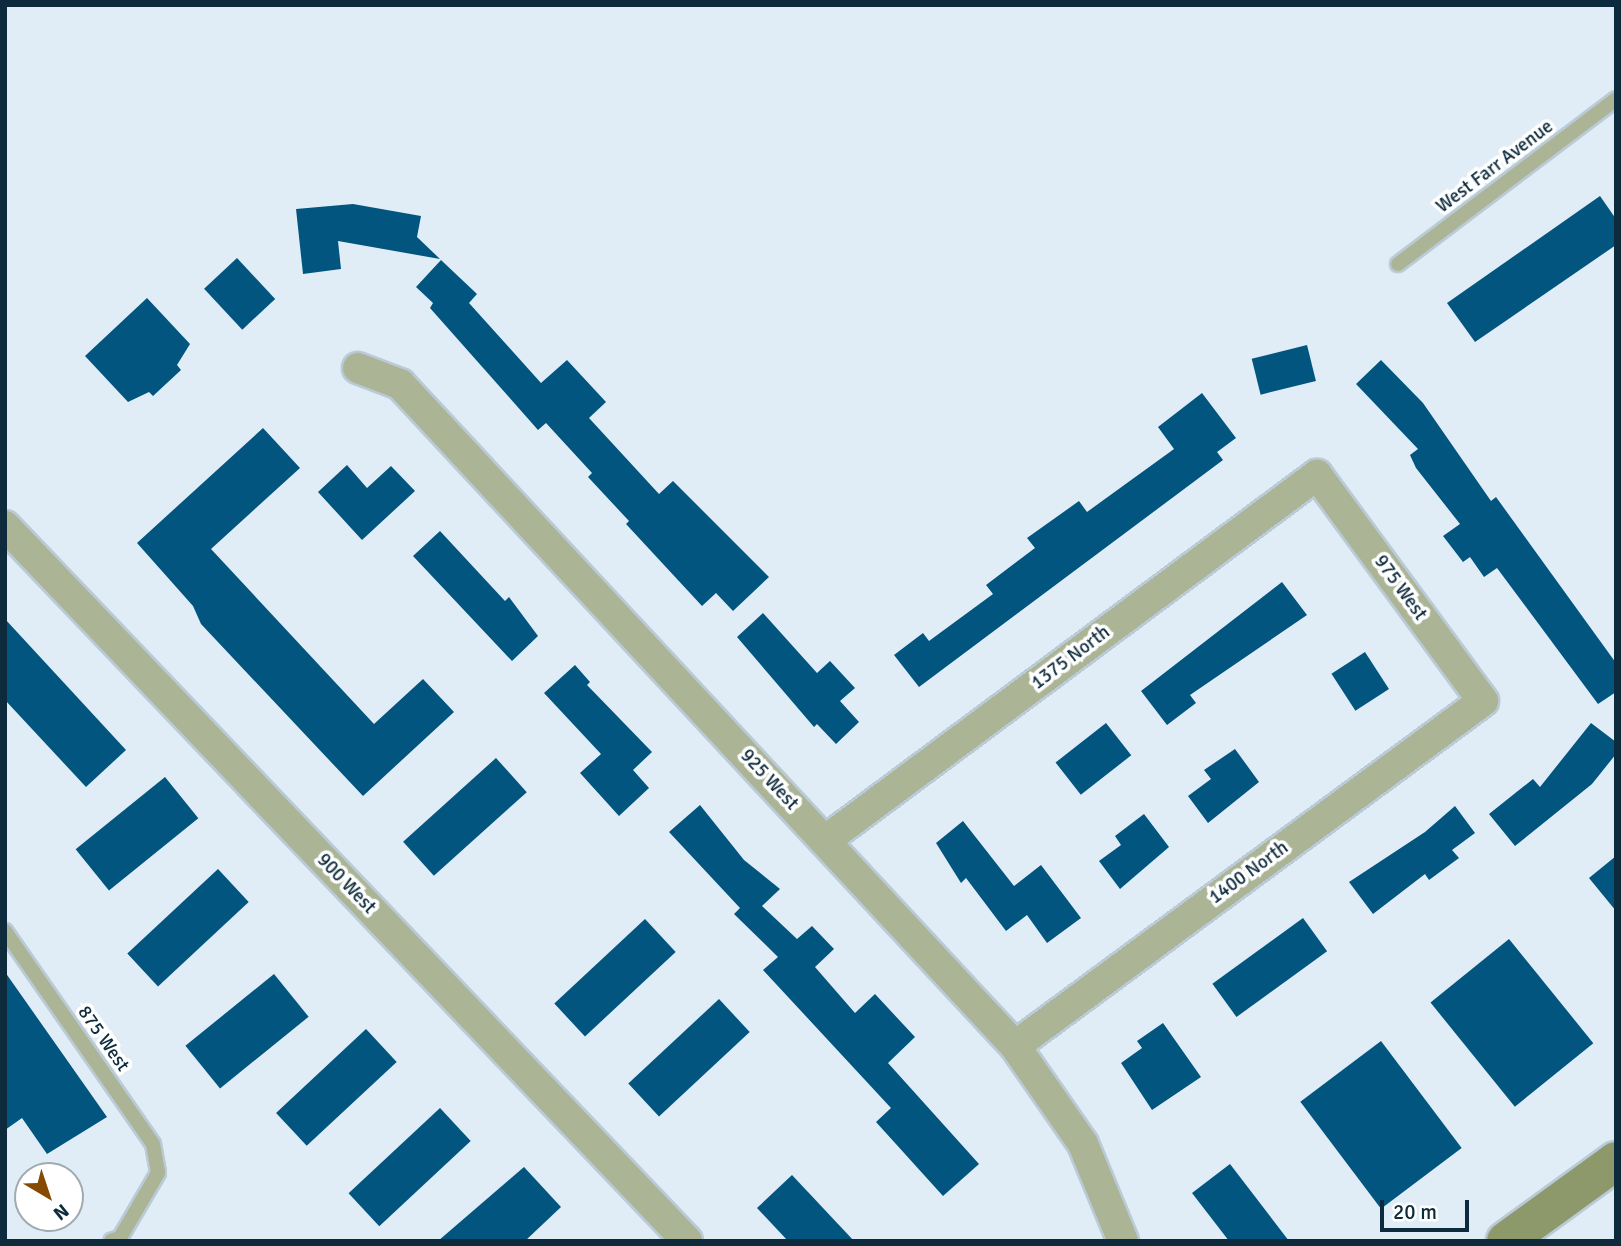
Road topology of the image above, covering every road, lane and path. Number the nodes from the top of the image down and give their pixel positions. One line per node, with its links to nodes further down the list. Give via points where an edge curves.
1 (1616, 99): 2 (lane, West Farr Avenue)
2 (1398, 264)
3 (358, 368): 7 (street, 925 West, via 400,384)
4 (1317, 475): 6 (street, 975 West); 7 (street, 1375 North)
5 (5, 526): 12 (street, 900 West)
6 (1483, 701): 9 (street, 1400 North)
7 (826, 840): 9 (street, 925 West)
8 (5, 932): 11 (lane, 875 West, via 153,1144 158,1173 120,1238)
9 (1014, 1045): 13 (street, 925 West, via 1083,1144)
10 (1616, 1161): 14 (main road)
11 (111, 1241)
12 (687, 1241)
13 (1123, 1241)
14 (1506, 1241)

